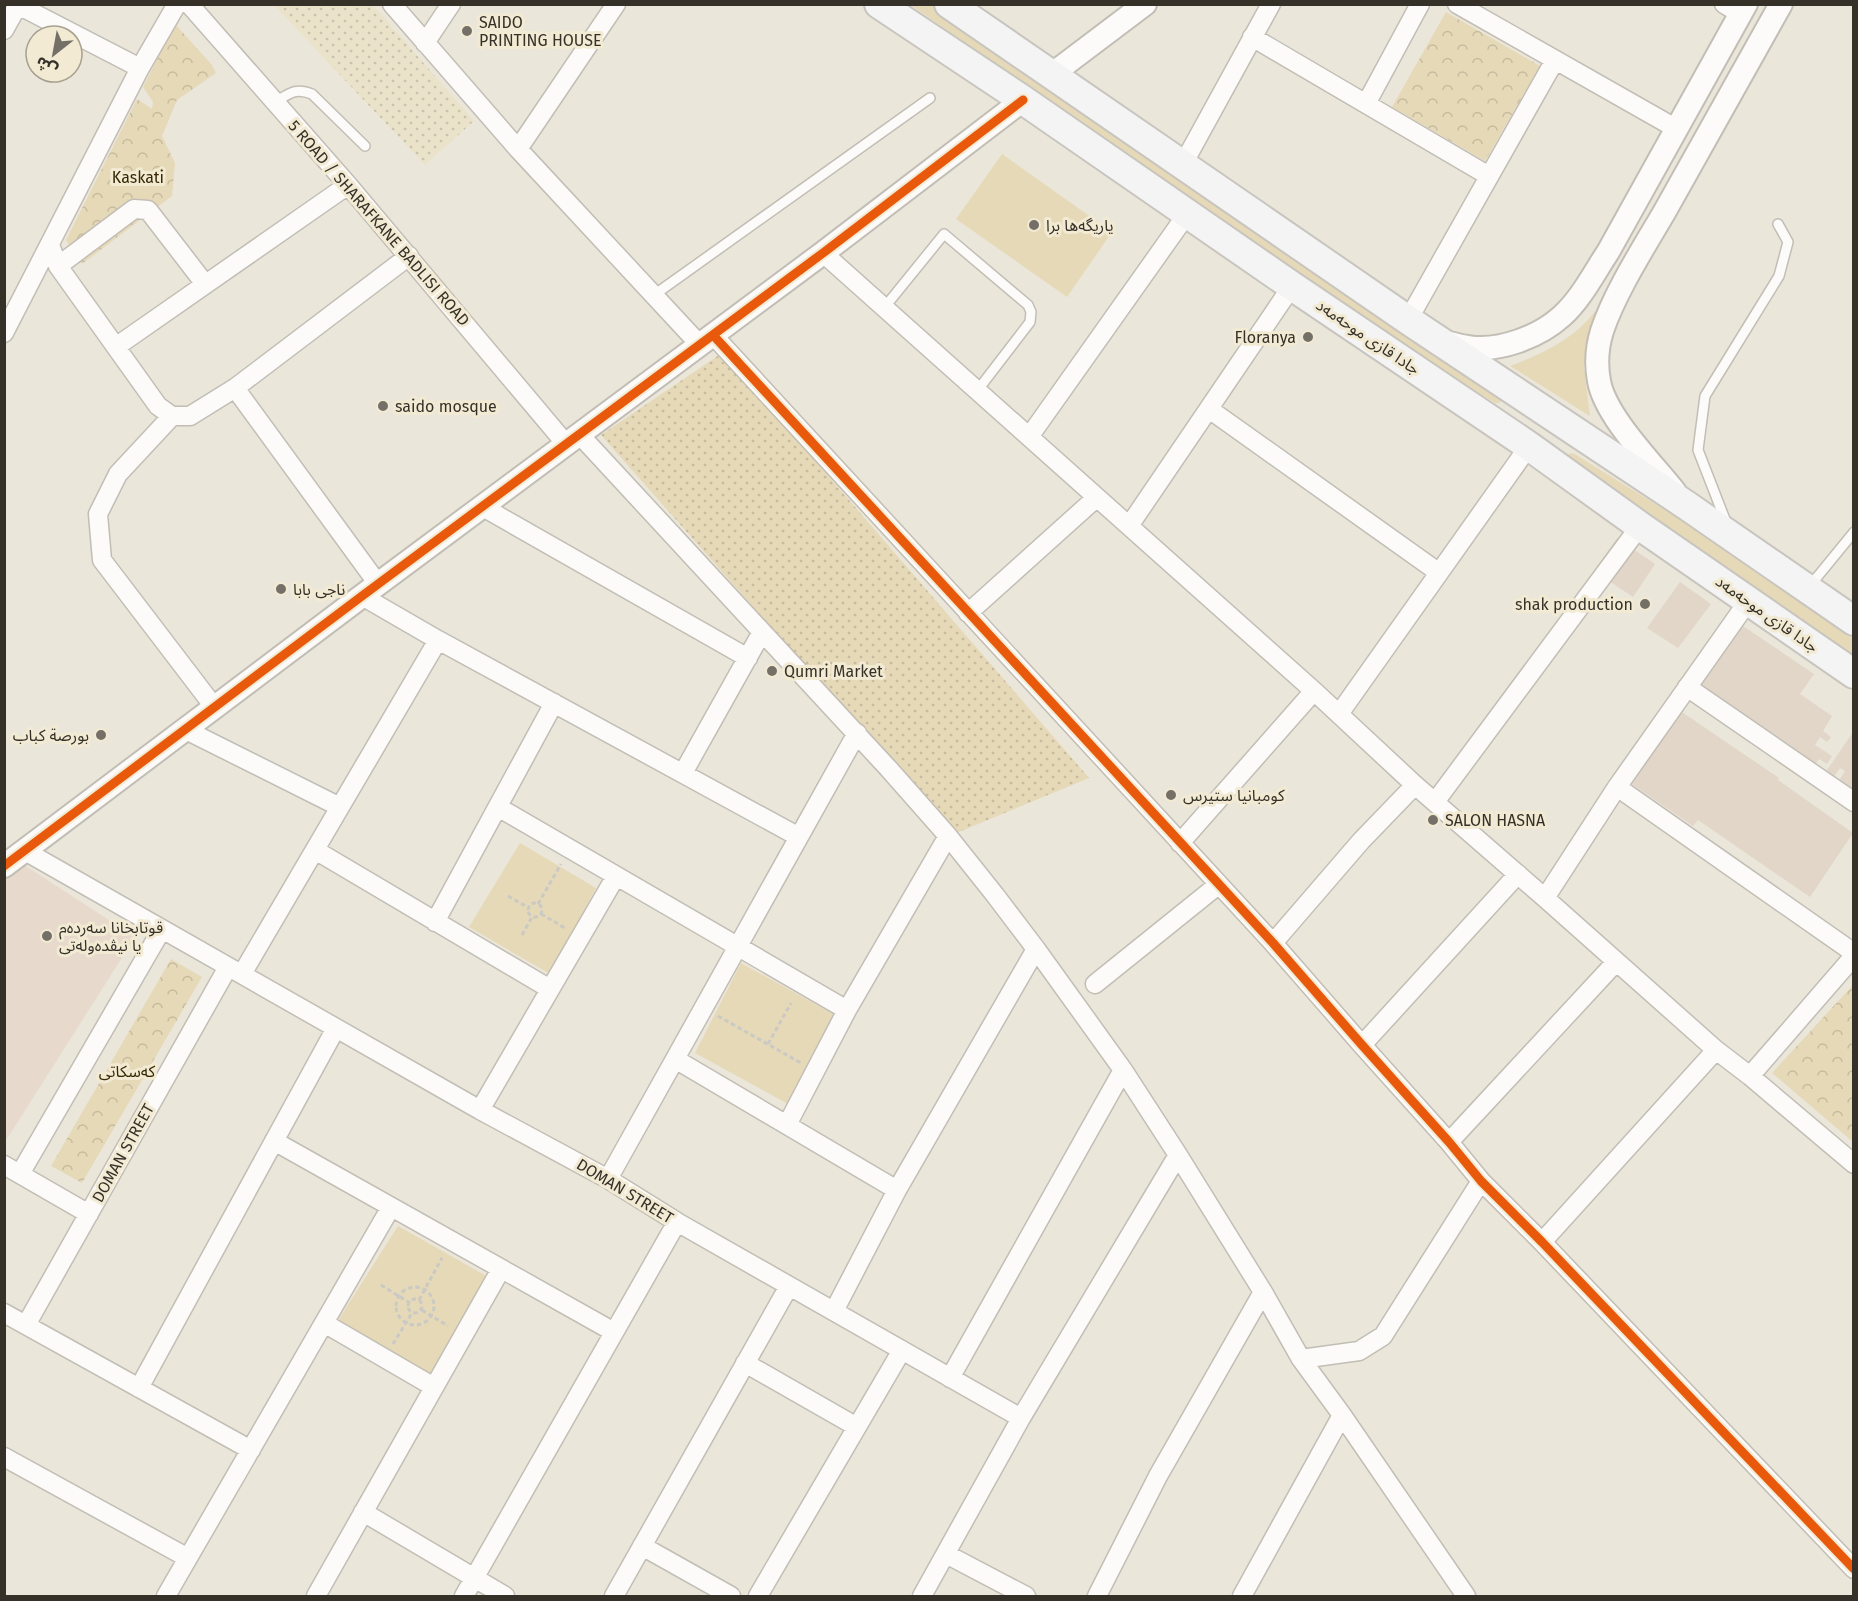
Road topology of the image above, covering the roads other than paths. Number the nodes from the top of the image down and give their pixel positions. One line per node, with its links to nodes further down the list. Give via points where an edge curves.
1 (177, 4): 18 (street)
2 (189, 4): 22 (street, 5 ROAD / SHARAFKANE BADLISI ROAD)
3 (392, 4): 16 (street)
4 (451, 4): 16 (street)
5 (616, 4): 26 (street)
6 (879, 4): 21 (main road, جادا قازی موحەمەد)
7 (949, 4): 19 (main road)
8 (1145, 4): 19 (street)
9 (1271, 4): 15 (street)
10 (1420, 4): 23 (street)
11 (1457, 4): 17 (street)
12 (1781, 4): 37 (street)
13 (1737, 8): 24 (street)
14 (4, 30): 18 (street, via 18,4)
15 (1252, 38): 23 (street); 27 (street)
16 (425, 43): 26 (street)
17 (1555, 60): 24 (street); 28 (street)
18 (140, 68): 32 (street)
19 (1051, 75): 27 (main road)
20 (930, 98): 40 (lane)
21 (1023, 100): 30 (main road, جادا قازی موحەمەد); 34 (street)
22 (274, 102): 25 (lane, via 296,90 312,94); 29 (street, 5 ROAD / SHARAFKANE BADLISI ROAD)
23 (1366, 105): 28 (street)
24 (1677, 129): 33 (street)
25 (364, 146)
26 (518, 149): 40 (street)
27 (1182, 166): 43 (main road)
28 (1489, 176): 43 (street)
29 (348, 185): 35 (street, 5 ROAD / SHARAFKANE BADLISI ROAD); 38 (street)
30 (1187, 214): 39 (main road, جادا قازی موحەمەد); 54 (street)
31 (1778, 224): 63 (lane, via 1788,242 1779,276 1705,396 1698,450)
32 (50, 245): 36 (street); 42 (street)
33 (1608, 252): 37 (street); 46 (street, via 1562,316 1535,334 1503,345 1481,347)
34 (822, 253): 41 (street); 45 (street)
35 (409, 256): 48 (street); 55 (street, 5 ROAD / SHARAFKANE BADLISI ROAD)
36 (58, 266): 38 (street, via 134,210 148,210); 47 (street)
37 (1634, 266): 58 (street, via 1601,335 1598,350 1602,396 1612,415)
38 (206, 285): 47 (street)
39 (1292, 286): 51 (street); 53 (main road, جادا قازی موحەمەد)
40 (654, 295): 45 (street)
41 (884, 308): 49 (street); 49 (lane, via 944,234 1028,305 1030,322)
42 (10, 310): 44 (street)
43 (1408, 320): 46 (main road)
44 (4, 333)
45 (707, 340): 55 (street); 68 (street)
46 (1437, 340): 50 (main road)
47 (117, 346): 52 (street, via 158,406)
48 (235, 388): 52 (street, via 190,416); 66 (street)
49 (977, 391): 54 (street)
50 (1516, 392): 53 (main road, via 1514,412 1507,419); 58 (main road)
51 (1209, 409): 60 (street); 64 (street)
52 (172, 416): 77 (street, via 118,474 98,514 102,560)
53 (1494, 422): 56 (main road, جادا قازی موحەمەد)
54 (1029, 437): 57 (street)
55 (572, 439): 59 (street); 70 (street, 5 ROAD / SHARAFKANE BADLISI ROAD)
56 (1529, 446): 61 (main road, جادا قازی موحەمەد); 64 (street)
57 (1096, 498): 60 (street); 68 (street)
58 (1686, 505): 63 (main road)
59 (482, 506): 66 (street); 72 (street)
60 (1129, 526): 75 (street)
61 (1640, 526): 67 (main road, جادا قازی موحەمەد); 84 (street)
62 (1854, 532): 65 (lane)
63 (1731, 536): 65 (main road)
64 (1438, 572): 78 (street)
65 (1808, 589): 69 (main road)
66 (370, 590): 71 (street); 77 (street)
67 (1749, 600): 73 (main road, جادا قازی موحەمەد); 74 (street)
68 (968, 613): 90 (street)
69 (1854, 621)
70 (762, 632): 72 (street); 80 (street, 5 ROAD / SHARAFKANE BADLISI ROAD)
71 (438, 640): 76 (street); 86 (street)
72 (748, 658): 81 (street)
73 (1854, 674)
74 (1686, 687): 83 (street); 85 (street)
75 (1314, 691): 78 (street); 90 (street)
76 (554, 703): 81 (street); 87 (street)
77 (215, 708): 79 (street)
78 (1339, 714): 82 (street)
79 (186, 730): 86 (street); 91 (street)
80 (857, 733): 88 (street, 5 ROAD / SHARAFKANE BADLISI ROAD); 89 (street)
81 (683, 773): 89 (street)
82 (1415, 785): 84 (street); 100 (street)
83 (1617, 787): 97 (street); 103 (street)
84 (1435, 802): 94 (street)
85 (1854, 802)
86 (340, 807): 92 (street)
87 (498, 807): 95 (street); 98 (street)
88 (948, 836): 102 (street, 5 ROAD / SHARAFKANE BADLISI ROAD); 108 (street)
89 (799, 837): 101 (street)
90 (1180, 843): 96 (street)
91 (25, 850): 93 (street); 99 (street, DOMAN STREET)
92 (315, 850): 98 (street); 105 (street)
93 (4, 866)
94 (1518, 874): 97 (street); 110 (street)
95 (616, 876): 101 (street); 107 (street)
96 (1218, 885): 100 (street); 106 (street)
97 (1545, 898): 104 (street)
98 (435, 922): 107 (street)
99 (162, 929): 105 (street, DOMAN STREET); 121 (street)
100 (1273, 943): 110 (street)
101 (738, 946): 108 (street); 112 (street)
102 (1036, 949): 113 (street, 5 ROAD / SHARAFKANE BADLISI ROAD); 124 (street)
103 (1854, 954): 114 (street)
104 (1616, 962): 111 (street); 118 (street)
105 (235, 971): 109 (street, DOMAN STREET); 126 (street, DOMAN STREET)
106 (1095, 984)
107 (550, 990): 115 (street)
108 (847, 1010): 116 (street)
109 (336, 1028): 115 (street, DOMAN STREET); 117 (street)
110 (1362, 1046): 118 (street)
111 (1716, 1050): 114 (street); 128 (street)
112 (675, 1059): 116 (street); 122 (street)
113 (1123, 1071): 119 (street, 5 ROAD / SHARAFKANE BADLISI ROAD); 140 (street)
114 (1750, 1076): 120 (street)
115 (480, 1110): 122 (street, DOMAN STREET)
116 (787, 1125): 124 (street)
117 (274, 1141): 125 (street); 142 (street)
118 (1449, 1142): 123 (street)
119 (1178, 1155): 131 (street, 5 ROAD / SHARAFKANE BADLISI ROAD); 144 (street)
120 (1854, 1164)
121 (12, 1170): 126 (street, DOMAN STREET)
122 (608, 1179): 127 (street, DOMAN STREET)
123 (1481, 1181): 128 (street); 138 (street, via 1383,1336 1359,1351)
124 (897, 1190): 132 (street)
125 (391, 1207): 129 (street); 134 (street)
126 (89, 1214): 135 (street, DOMAN STREET)
127 (677, 1222): 130 (street, DOMAN STREET); 136 (street)
128 (1542, 1242): 152 (street)
129 (501, 1269): 136 (street); 141 (street)
130 (789, 1286): 132 (street, DOMAN STREET); 139 (street)
131 (1263, 1292): 138 (street, 5 ROAD / SHARAFKANE BADLISI ROAD); 163 (street, via 1158,1476)
132 (834, 1311): 137 (street, DOMAN STREET)
133 (4, 1313): 135 (street)
134 (324, 1323): 141 (street); 146 (street)
135 (26, 1325): 142 (street)
136 (614, 1332): 153 (street)
137 (902, 1350): 140 (street, DOMAN STREET); 145 (street)
138 (1301, 1359): 143 (street, 5 ROAD / SHARAFKANE BADLISI ROAD)
139 (745, 1363): 145 (street); 149 (street)
140 (950, 1378): 144 (street, DOMAN STREET)
141 (434, 1387): 148 (street)
142 (139, 1388): 146 (street)
143 (1342, 1415): 164 (street); 165 (street, 5 ROAD / SHARAFKANE BADLISI ROAD)
144 (1021, 1418): 150 (street)
145 (857, 1427): 160 (street)
146 (251, 1450): 151 (street)
147 (4, 1457): 151 (street)
148 (363, 1512): 153 (street); 155 (street)
149 (642, 1546): 158 (street); 159 (street)
150 (946, 1554): 161 (street); 162 (street)
151 (188, 1558): 154 (street)
152 (1854, 1569)
153 (474, 1579): 156 (street); 157 (street)
154 (166, 1596)
155 (316, 1596)
156 (464, 1596)
157 (505, 1596)
158 (614, 1596)
159 (731, 1596)
160 (758, 1596)
161 (922, 1596)
162 (1026, 1596)
163 (1097, 1596)
164 (1242, 1596)
165 (1466, 1596)

